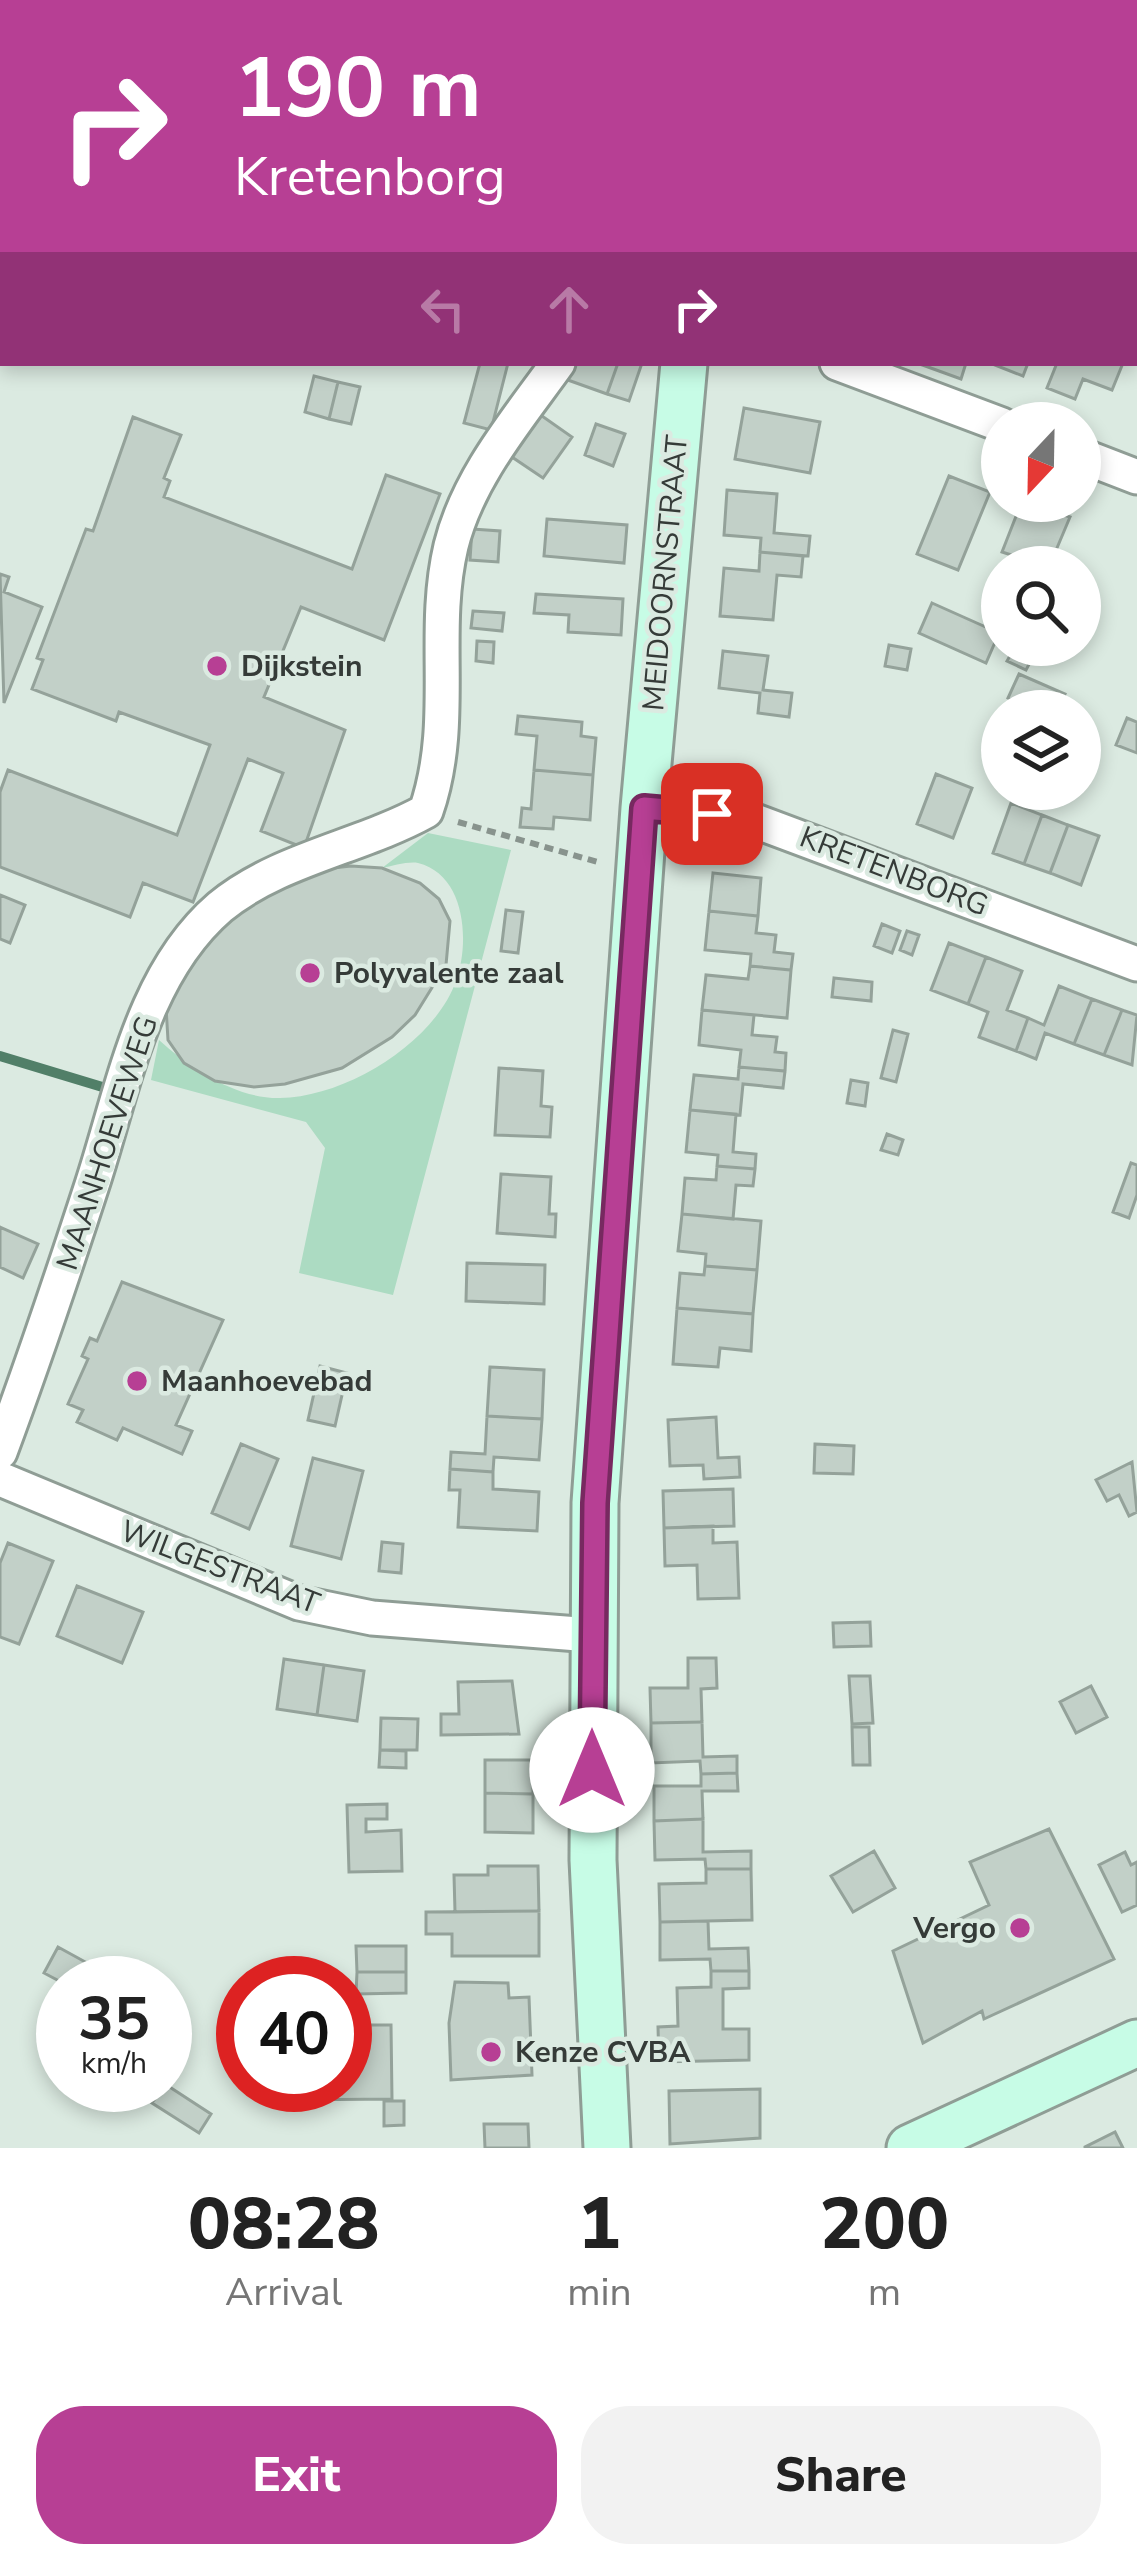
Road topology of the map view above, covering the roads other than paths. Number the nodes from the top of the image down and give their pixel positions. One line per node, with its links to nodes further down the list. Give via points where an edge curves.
1 (556, 366): 9 (street, MAANHOEVEWEG, via 482,471 452,545 441,766 426,811 289,868 221,907 177,957 134,1046)
2 (684, 366): 7 (street, MEIDOORNSTRAAT)
3 (845, 366): 4 (street)
4 (981, 417)
5 (1101, 463): 6 (street)
6 (1137, 477)
7 (644, 808): 8 (street, KRETENBORG, via 747,818); 11 (street, MEIDOORNSTRAAT)
8 (1137, 964)
9 (0, 1451)
10 (0, 1479): 11 (street, WILGESTRAAT, via 299,1604 372,1618)
11 (591, 1635): 13 (street, MEIDOORNSTRAAT)
12 (1137, 2042): 14 (street)
13 (608, 2148)
14 (910, 2148)

